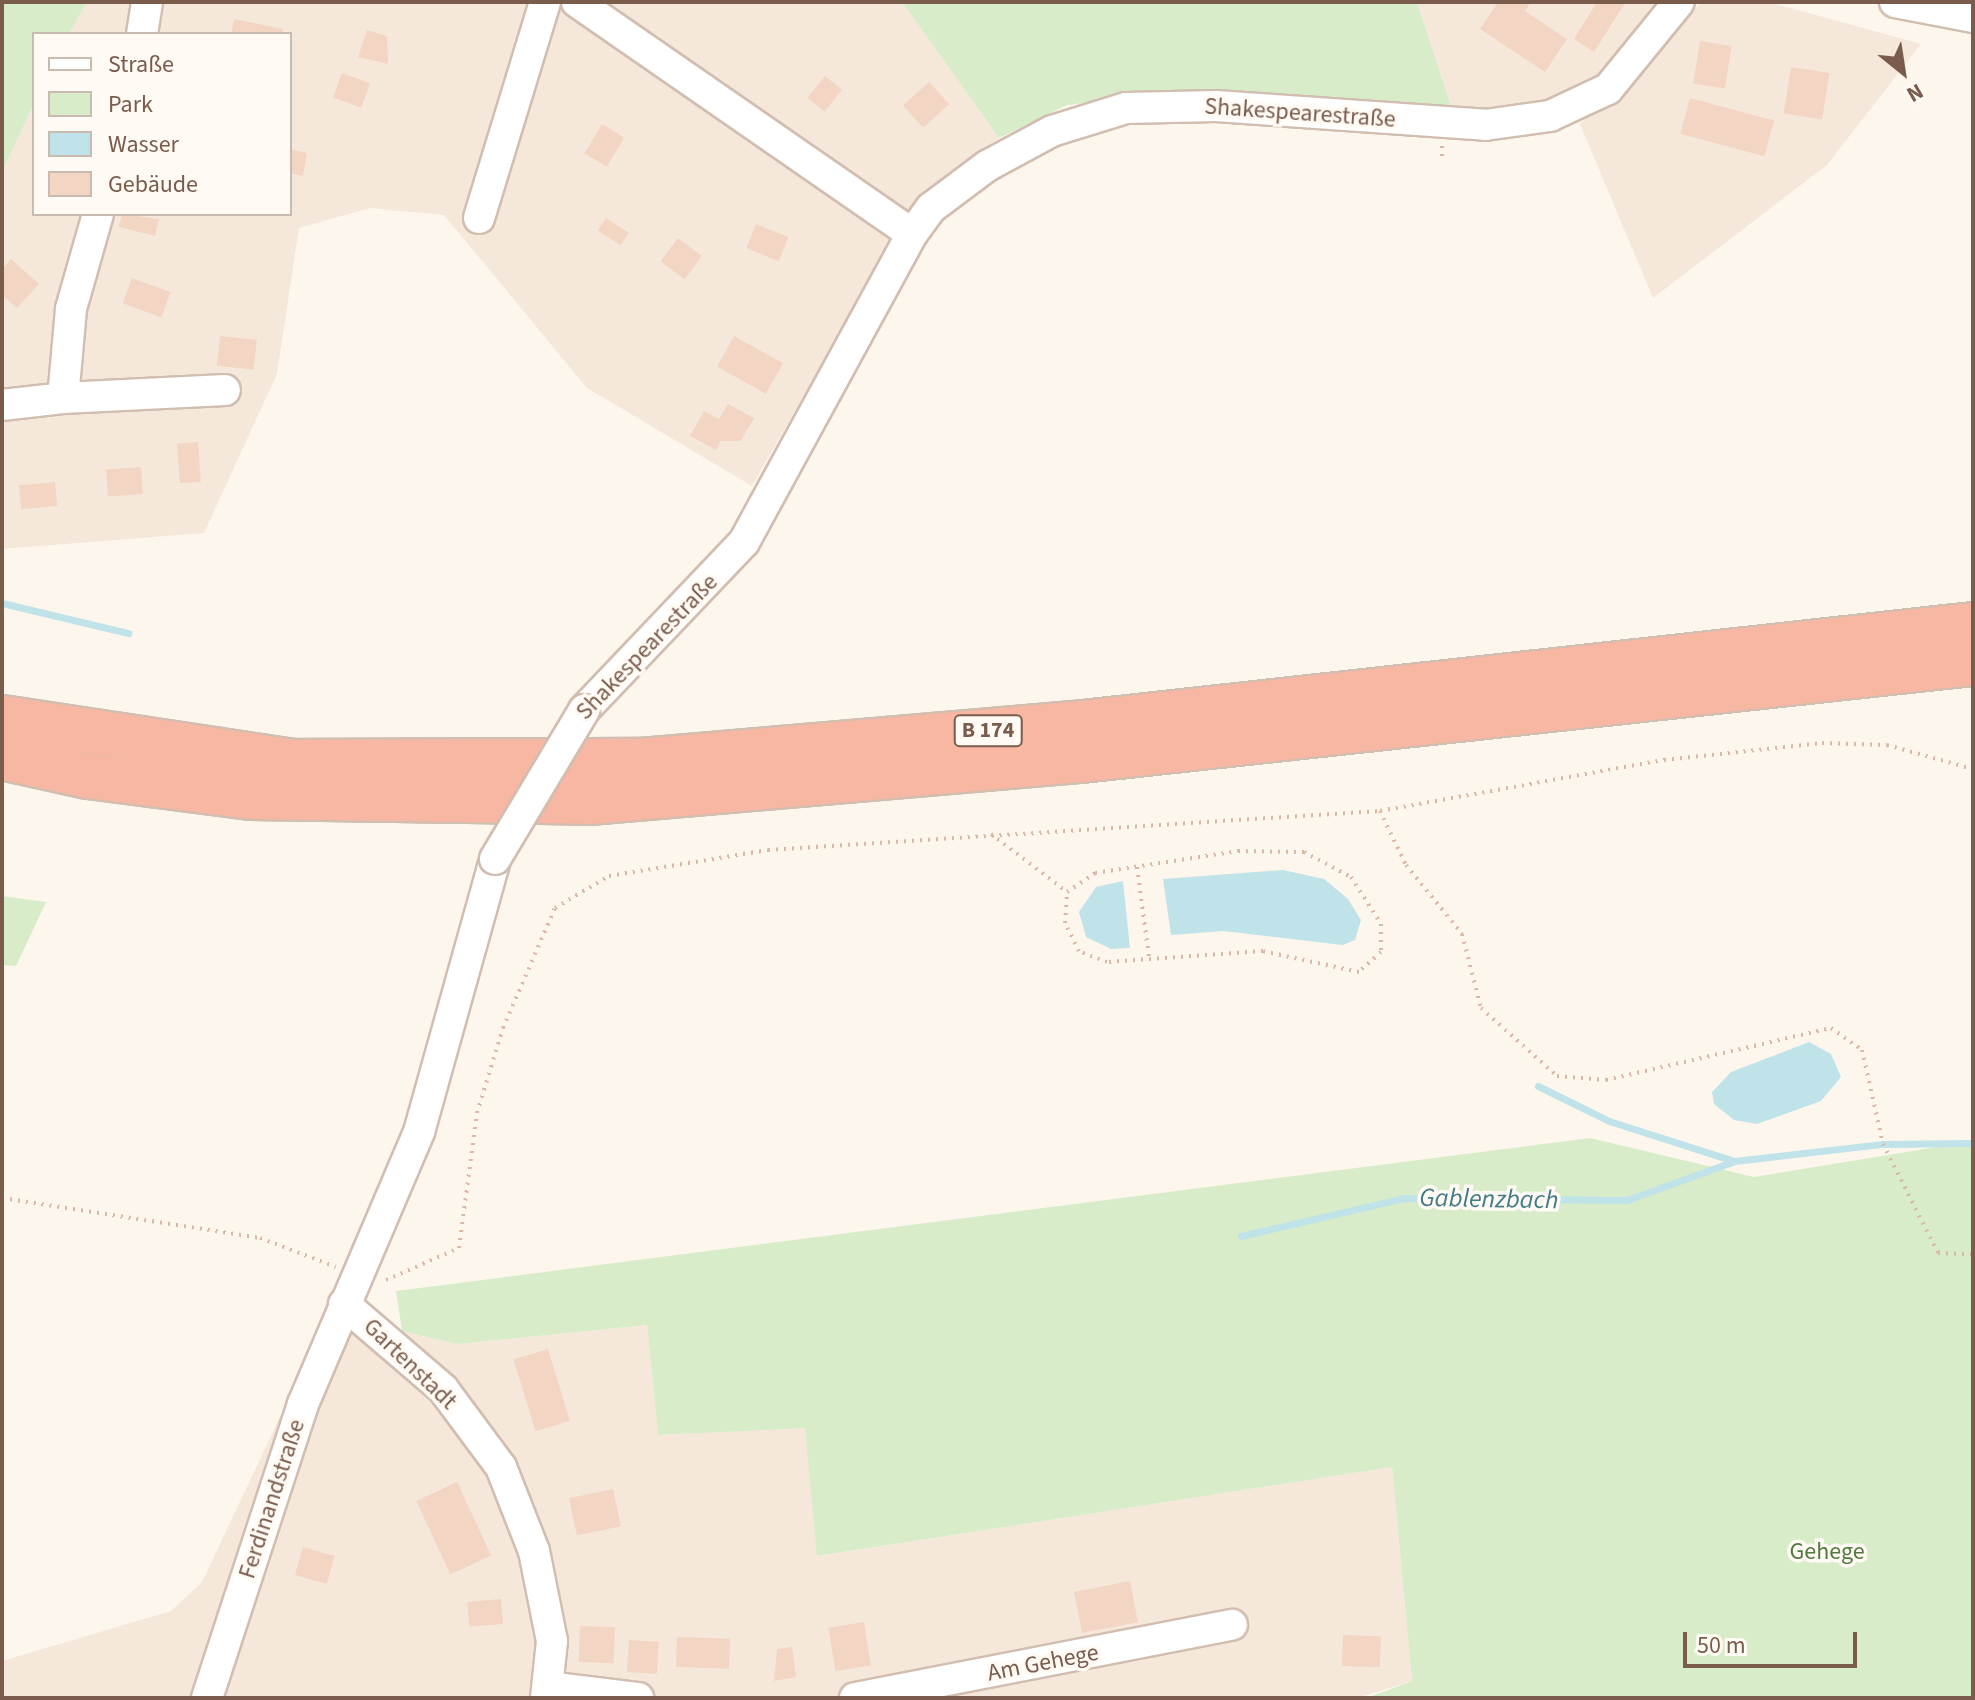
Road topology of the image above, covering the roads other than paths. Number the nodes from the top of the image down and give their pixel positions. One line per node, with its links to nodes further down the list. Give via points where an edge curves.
1 (147, 2): 7 (street)
2 (545, 2): 9 (street)
3 (577, 2): 10 (street)
4 (1679, 2): 10 (street, Shakespearestraße, via 1608,89 1550,116 1485,125 1216,106 1126,108 1020,146 956,187)
5 (1895, 2): 6 (street)
6 (1973, 17)
7 (142, 32)
8 (97, 216): 12 (street, via 71,309)
9 (479, 218)
10 (912, 234): 18 (street, Shakespearestraße, bridge, via 744,542 584,710 495,859 419,1132)
11 (225, 390): 12 (street)
12 (63, 398): 13 (street)
13 (2, 405)
14 (1973, 625): 16 (highway, B 174, via 1092,722 640,761 292,762)
15 (1973, 663): 17 (highway, B 174, via 1081,760 589,802 251,797 88,776)
16 (2, 718)
17 (2, 757)
18 (351, 1291): 20 (street, Gartenstadt, via 443,1389 501,1467 534,1551 552,1641); 21 (street, Ferdinandstraße, via 303,1404)
19 (1232, 1625): 23 (street, Am Gehege)
20 (547, 1692): 22 (street)
21 (207, 1698)
22 (638, 1698)
23 (855, 1698)

